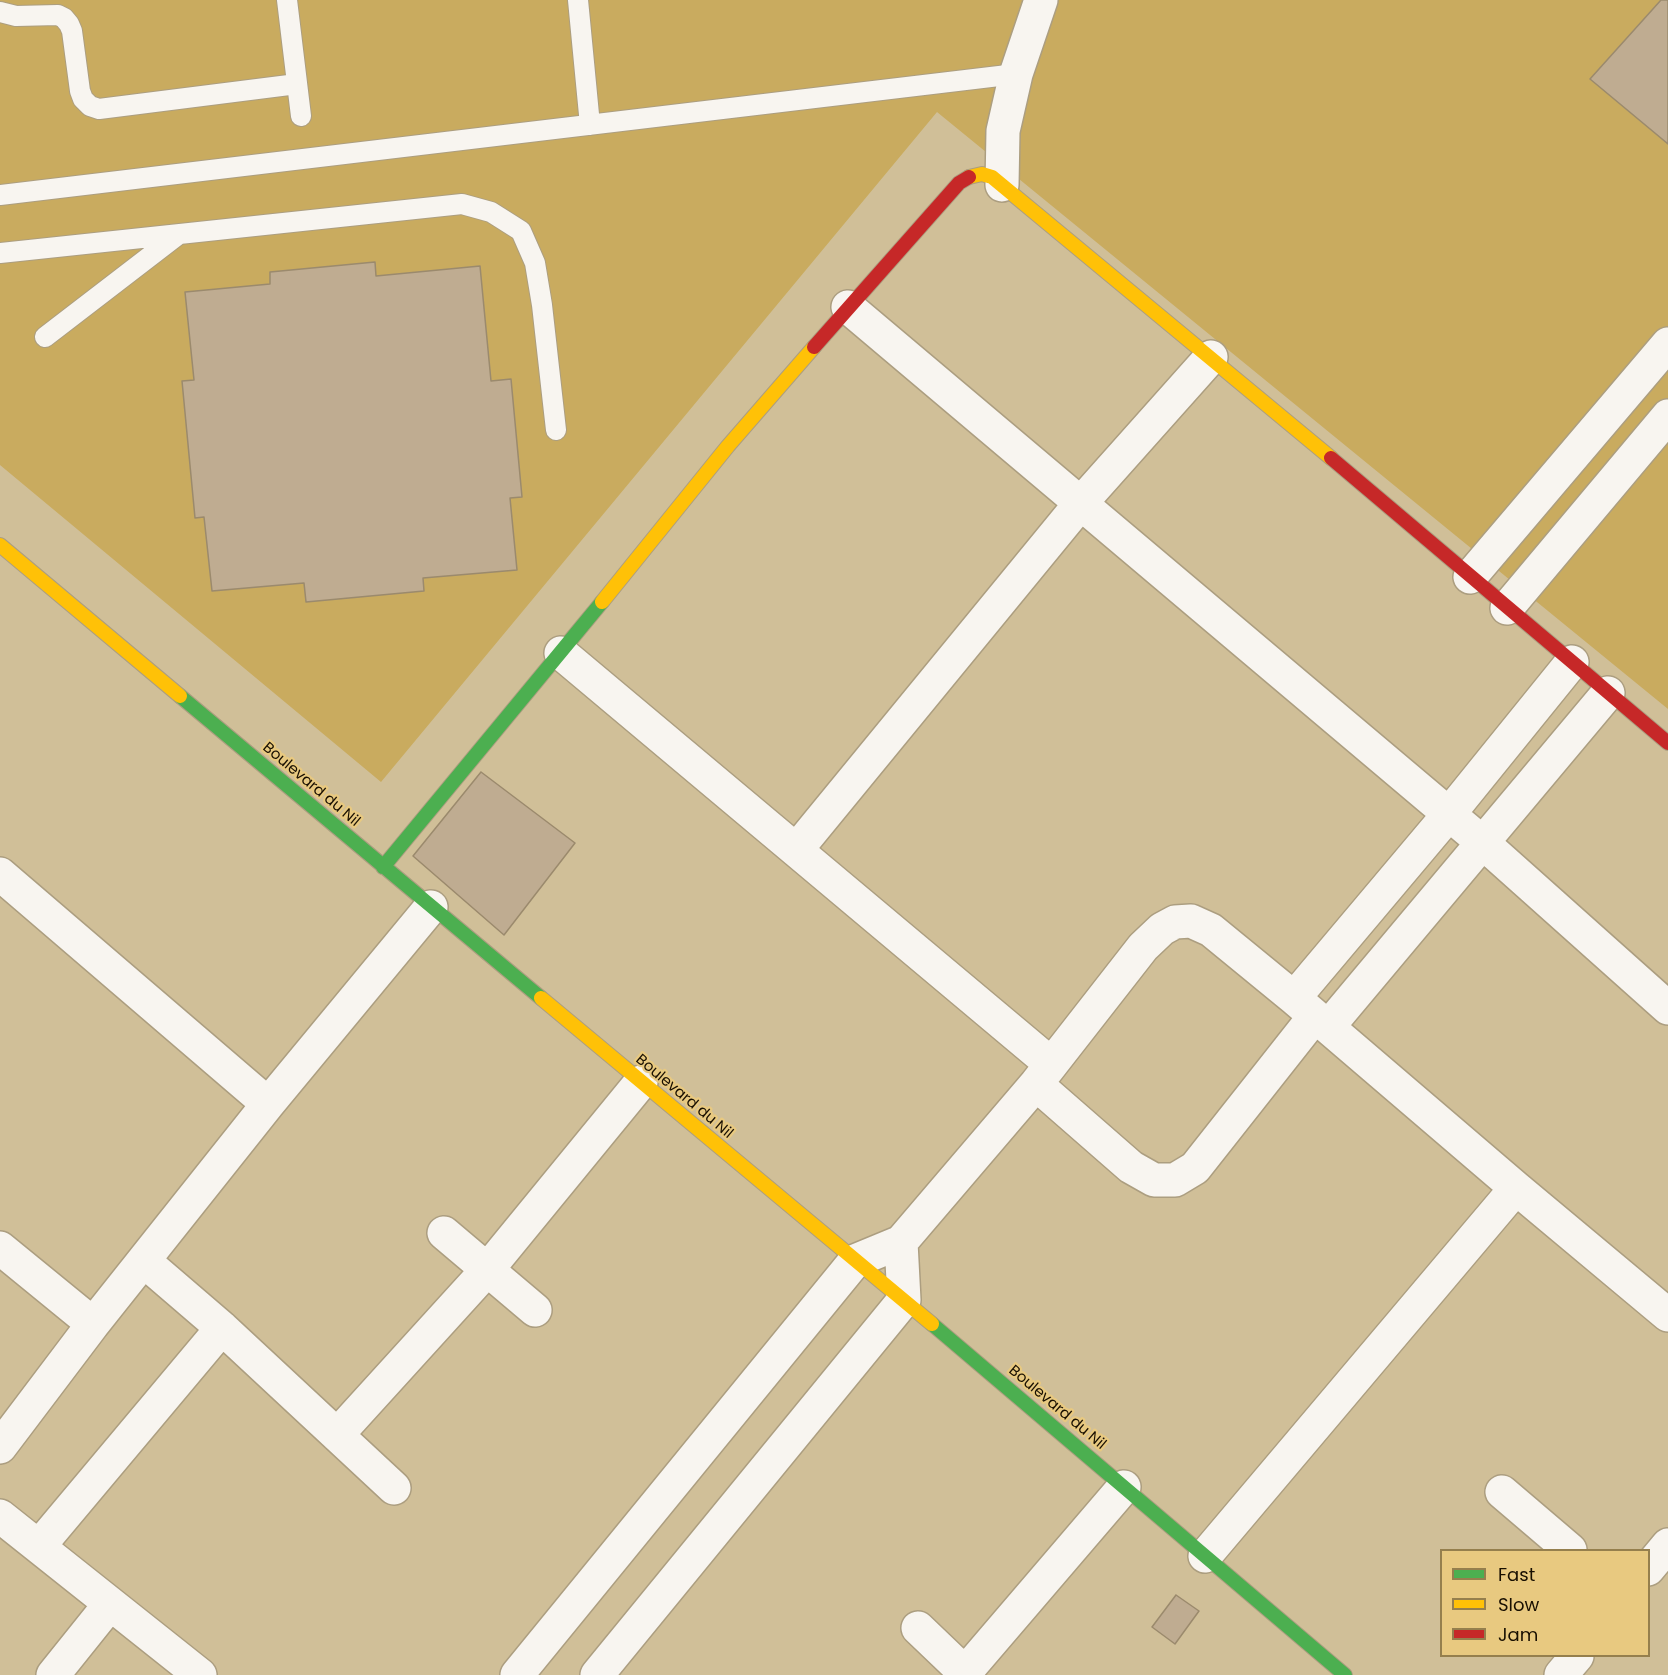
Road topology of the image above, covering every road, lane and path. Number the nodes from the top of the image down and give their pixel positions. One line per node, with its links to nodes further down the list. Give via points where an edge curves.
1 (8, 0): 5 (lane)
2 (287, 0): 7 (lane)
3 (578, 0): 9 (lane)
4 (1041, 0): 6 (street)
5 (0, 12): 7 (lane, via 64,18 72,31 83,99 99,109)
6 (1016, 74): 9 (lane); 10 (street, via 1004,131)
7 (297, 84): 8 (lane)
8 (301, 116)
9 (590, 125): 11 (lane)
10 (1002, 184): 14 (street, via 982,174 958,183); 17 (street)
11 (0, 195)
12 (179, 234): 13 (lane); 15 (lane); 19 (lane, via 462,204 491,212 520,231 535,263)
13 (0, 253)
14 (848, 307): 20 (street); 24 (street, via 728,446)
15 (45, 338)
16 (1668, 344): 22 (street)
17 (1211, 357): 20 (street); 22 (street)
18 (1668, 416): 23 (street)
19 (556, 430)
20 (1080, 504): 28 (street); 30 (street)
21 (0, 545): 31 (street, Boulevard du Nil)
22 (1470, 577): 23 (street)
23 (1507, 608): 25 (street)
24 (561, 652): 30 (street); 31 (street)
25 (1572, 662): 26 (street); 28 (street)
26 (1608, 693): 27 (street); 29 (street)
27 (1668, 743)
28 (1449, 814): 29 (street); 35 (street)
29 (1482, 842): 34 (street); 35 (street)
30 (797, 849): 36 (street)
31 (382, 867): 33 (street, Boulevard du Nil)
32 (0, 874): 38 (street)
33 (431, 907): 37 (street, Boulevard du Nil); 38 (street)
34 (1668, 1008)
35 (1312, 1014): 36 (street, via 1211,930 1191,921 1175,922 1143,946); 36 (street, via 1196,1168 1175,1180 1154,1180 1131,1167); 39 (street)
36 (1043, 1074): 41 (street)
37 (640, 1082): 44 (street, Boulevard du Nil); 45 (street)
38 (268, 1104): 43 (street)
39 (1516, 1188): 48 (street); 60 (street)
40 (444, 1233): 45 (street)
41 (901, 1242): 44 (street); 46 (street)
42 (0, 1248): 49 (street)
43 (144, 1261): 49 (street); 50 (street)
44 (855, 1261): 46 (street, Boulevard du Nil); 68 (street)
45 (487, 1270): 47 (street); 51 (street)
46 (903, 1300): 53 (street, Boulevard du Nil); 69 (street)
47 (535, 1310)
48 (1668, 1315)
49 (93, 1324): 52 (street)
50 (222, 1328): 51 (street); 57 (street)
51 (337, 1435): 54 (street)
52 (0, 1447)
53 (1124, 1487): 60 (street, Boulevard du Nil); 65 (street)
54 (394, 1488)
55 (1502, 1492): 59 (street)
56 (0, 1515): 57 (street)
57 (40, 1545): 62 (street)
58 (1668, 1545): 61 (street)
59 (1568, 1549)
60 (1205, 1556): 70 (street, Boulevard du Nil)
61 (1650, 1567)
62 (110, 1604): 66 (street); 67 (street)
63 (918, 1628): 65 (street)
64 (1576, 1657): 71 (street)
65 (964, 1674)
66 (52, 1675)
67 (200, 1675)
68 (518, 1675)
69 (597, 1675)
70 (1345, 1675)
71 (1561, 1675)

